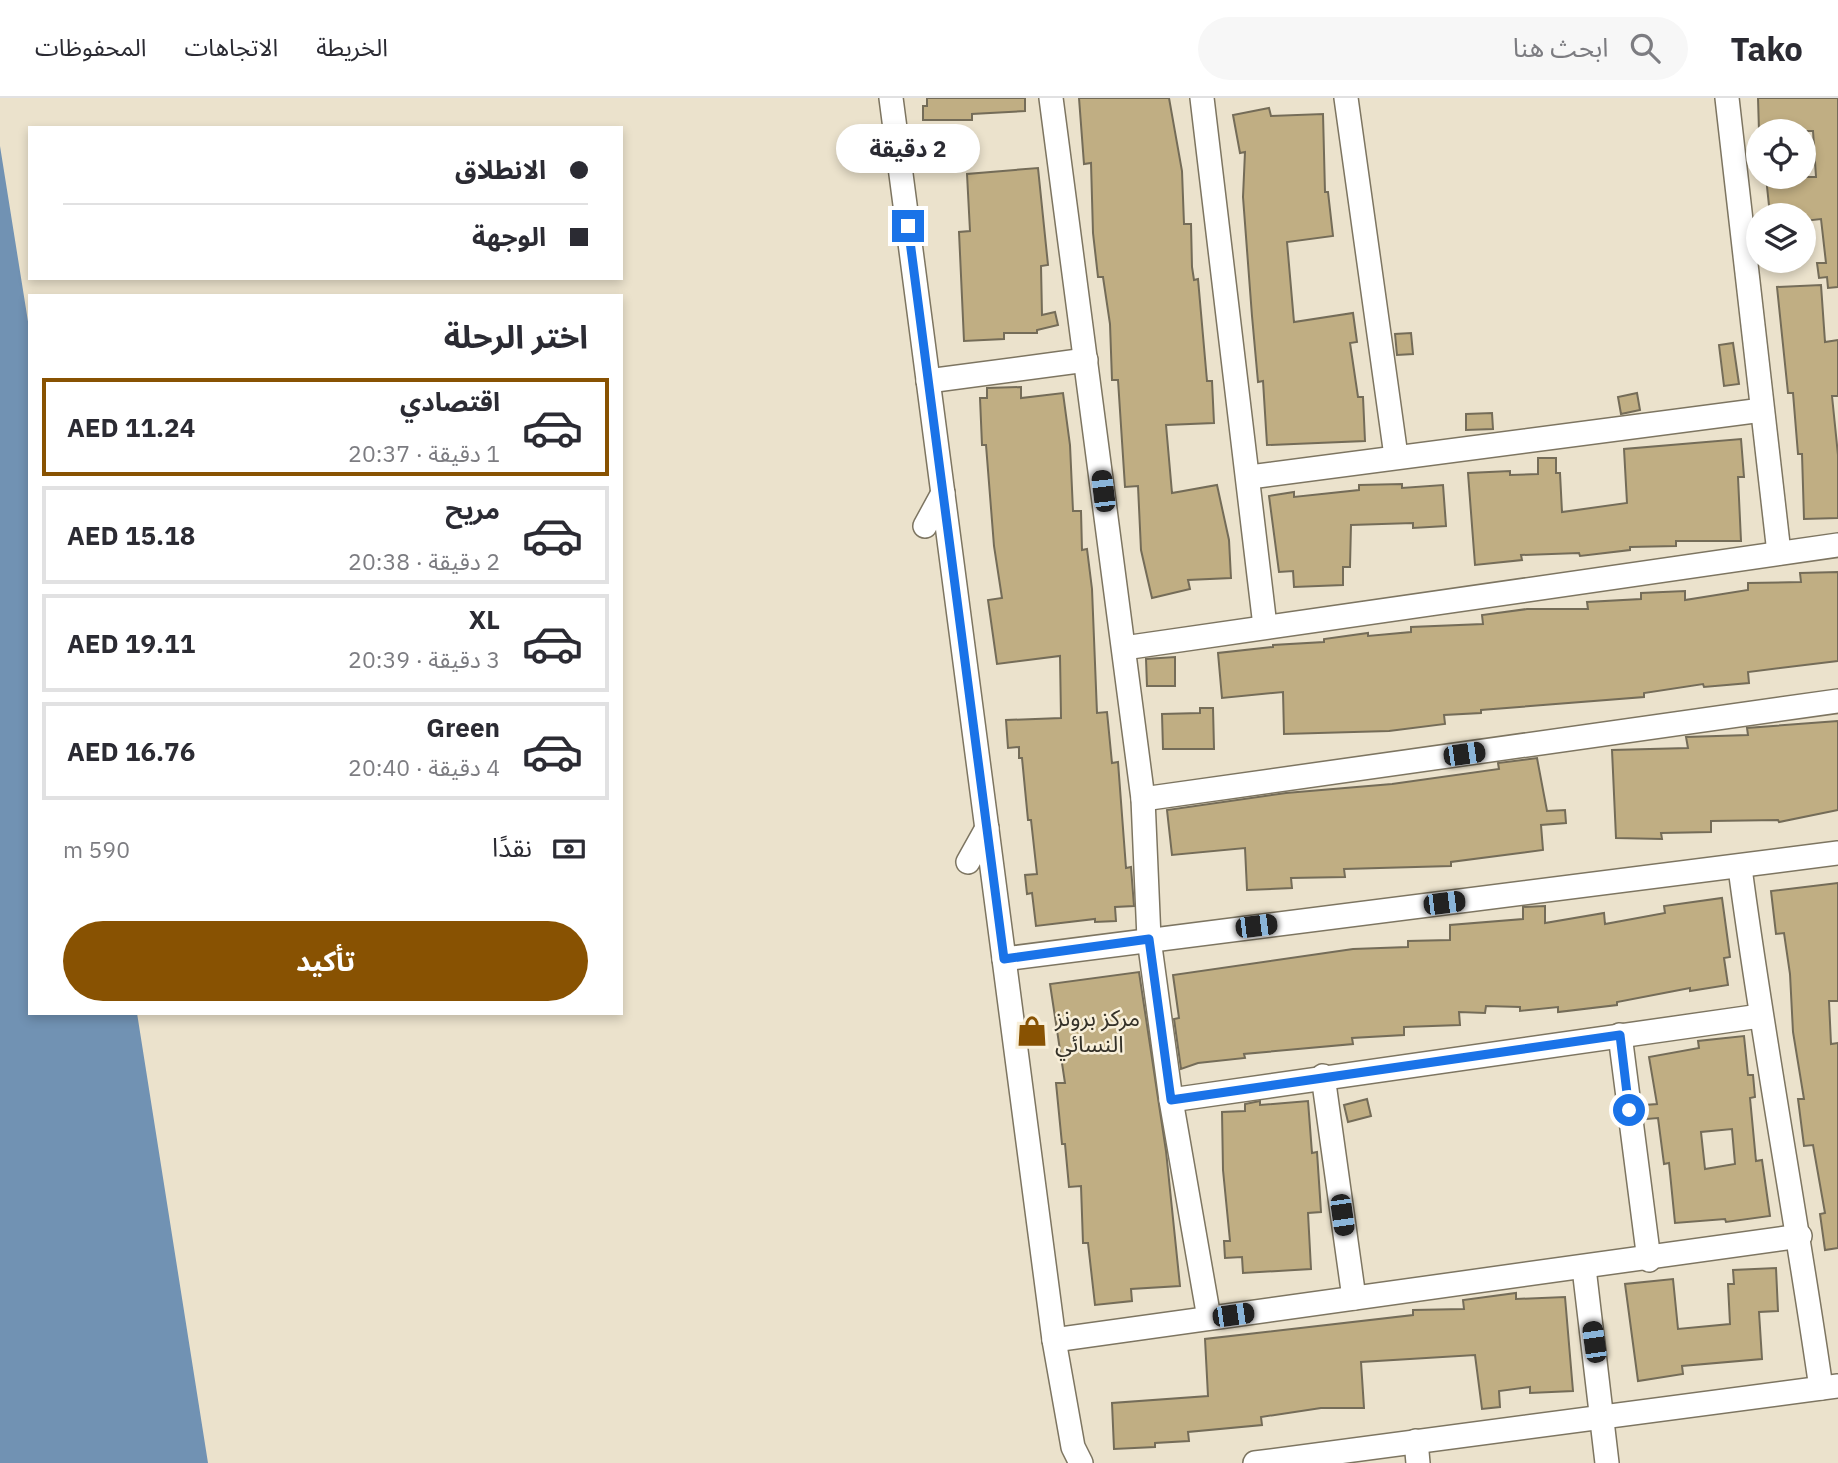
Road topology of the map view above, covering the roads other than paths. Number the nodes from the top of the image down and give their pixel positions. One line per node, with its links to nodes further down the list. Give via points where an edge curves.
1 (891, 98): 7 (street)
2 (1051, 98): 6 (street)
3 (1346, 98): 9 (street)
4 (1727, 98): 8 (street)
5 (1207, 99): 10 (street)
6 (1086, 360): 7 (street); 16 (street)
7 (928, 381): 11 (street)
8 (1762, 410): 9 (street); 14 (street)
9 (1396, 456): 10 (street)
10 (1250, 477): 15 (street)
11 (943, 494): 12 (street); 19 (street)
12 (925, 526)
13 (1838, 545): 14 (street)
14 (1779, 553): 15 (street)
15 (1265, 626): 16 (street)
16 (1124, 648): 18 (street)
17 (1838, 701): 18 (street)
18 (1143, 800): 23 (street)
19 (987, 828): 21 (street); 24 (street)
20 (1838, 853): 22 (street)
21 (968, 862)
22 (1740, 868): 23 (street); 25 (street)
23 (1149, 939): 24 (street); 28 (street)
24 (1004, 959): 34 (street)
25 (1760, 1016): 26 (street); 29 (street)
26 (1620, 1035): 27 (street); 30 (street)
27 (1323, 1076): 28 (street); 32 (street)
28 (1171, 1100): 33 (street)
29 (1800, 1236): 30 (street); 35 (street)
30 (1649, 1260): 31 (street)
31 (1584, 1268): 32 (street); 36 (street)
32 (1354, 1298): 33 (street)
33 (1209, 1318): 34 (street)
34 (1054, 1340): 38 (street, via 1073,1447)
35 (1829, 1387): 36 (street)
36 (1604, 1416): 37 (street); 40 (street)
37 (1417, 1452): 39 (street)
38 (1081, 1463)
39 (1255, 1463)
40 (1607, 1463)

